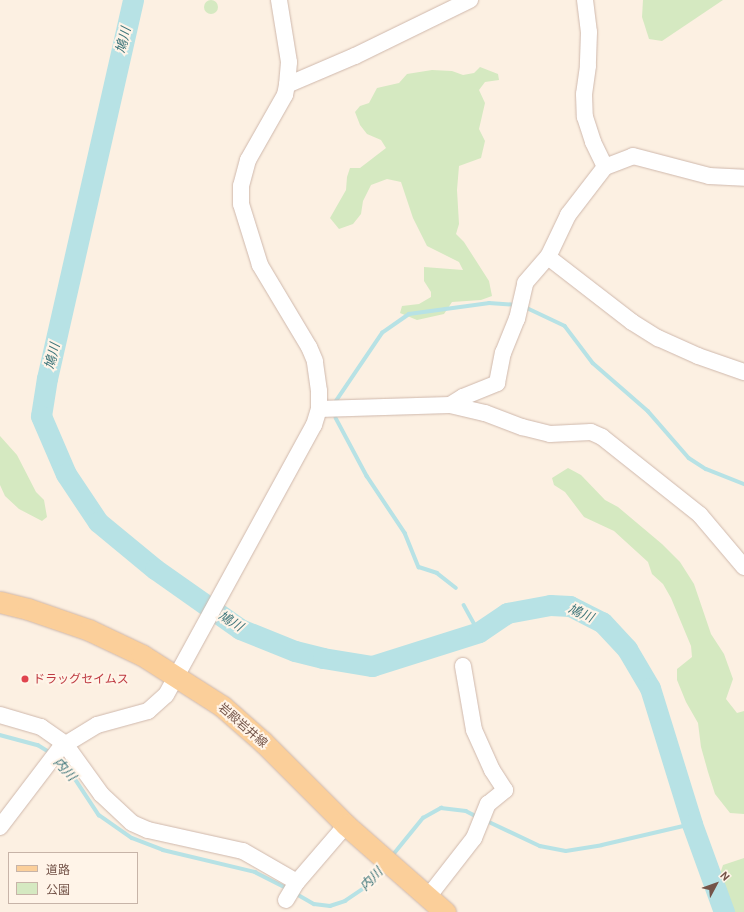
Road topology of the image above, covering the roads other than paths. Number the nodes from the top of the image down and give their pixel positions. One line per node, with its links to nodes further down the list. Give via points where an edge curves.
1 (279, 0): 4 (street, via 289,62)
2 (470, 0): 4 (street, via 355,56)
3 (585, 0): 5 (street, via 589,32 584,94 585,118)
4 (287, 85): 10 (street, via 248,160 241,186 242,216 260,265 309,347 318,375)
5 (605, 166): 6 (street, via 633,156 709,176); 7 (street, via 568,215)
6 (744, 178)
7 (548, 257): 8 (street, via 632,322 658,338 698,356); 9 (street, via 525,283 517,319 503,353 496,383 463,397)
8 (744, 372)
9 (450, 406): 10 (street); 11 (street, via 485,413 550,434 591,432 602,437 700,515)
10 (319, 409): 14 (street, via 306,440)
11 (744, 566)
12 (0, 602): 14 (main road, 岩殿岩井線, via 89,630)
13 (463, 666): 20 (street, via 474,730 505,790 488,804 474,838)
14 (177, 675): 16 (street, via 166,695 148,711 97,725); 17 (main road, 岩殿岩井線, via 243,723)
15 (0, 715): 16 (street, via 41,727)
16 (63, 745): 18 (street); 19 (street, via 101,794 132,823 148,830 243,851)
17 (346, 825): 19 (street); 20 (main road, 岩殿岩井線)
18 (0, 827)
19 (297, 882): 21 (street)
20 (428, 897): 22 (main road, 岩殿岩井線)
21 (286, 900)
22 (445, 912)

